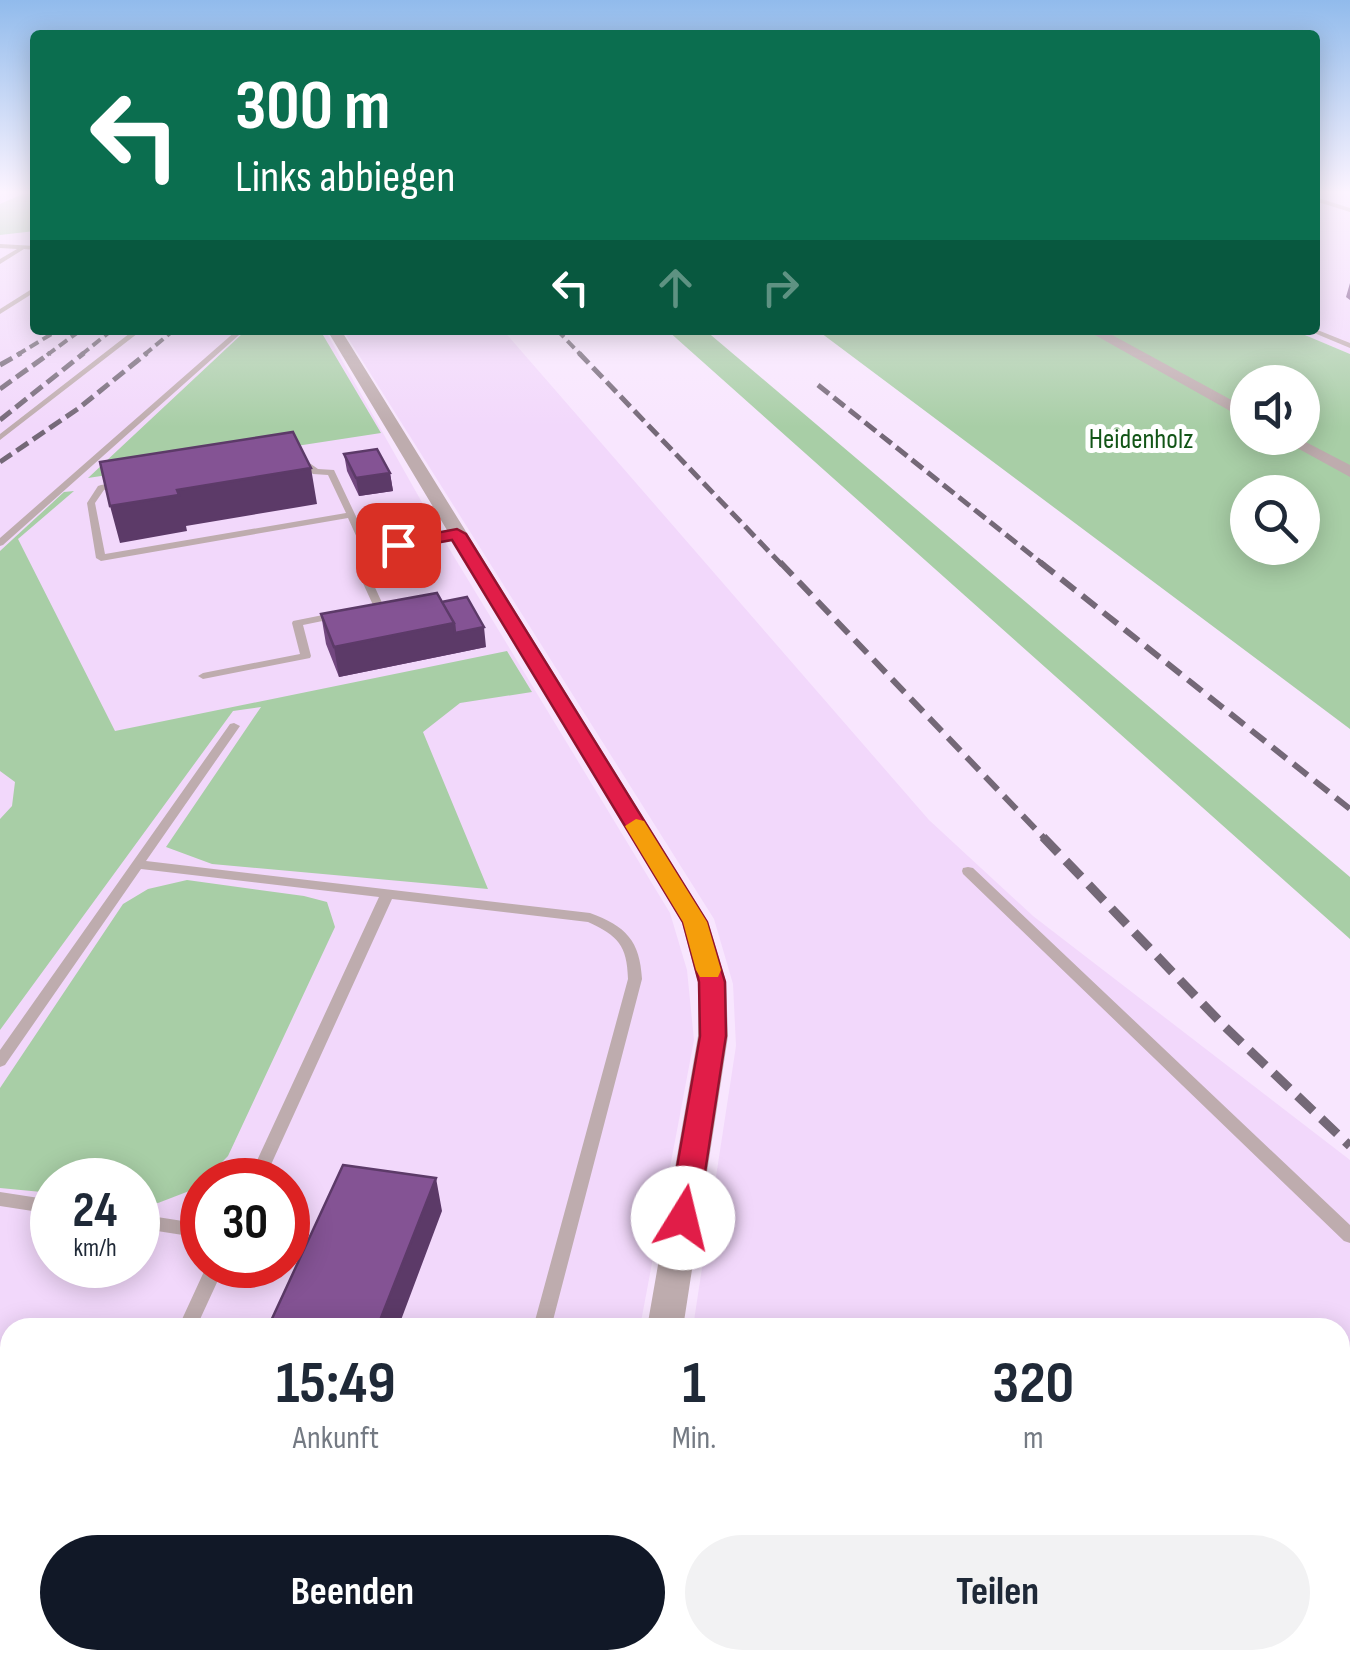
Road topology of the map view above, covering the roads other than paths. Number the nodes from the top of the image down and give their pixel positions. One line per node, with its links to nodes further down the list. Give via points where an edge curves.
1 (30, 292): 2 (lane)
2 (0, 312)
3 (1320, 334): 8 (lane)
4 (132, 335): 10 (lane)
5 (234, 335): 17 (lane)
6 (337, 335): 16 (street)
7 (1102, 335): 9 (street)
8 (1350, 346)
9 (1230, 406)
10 (0, 438)
11 (1318, 455): 13 (street)
12 (298, 456): 15 (lane, via 308,468 332,472)
13 (1350, 472)
14 (140, 481): 15 (lane, via 101,488 90,503 102,558)
15 (352, 515): 18 (lane)
16 (457, 534): 18 (lane); 34 (street, via 695,922 712,982 713,1036)
17 (0, 543)
18 (368, 550): 19 (lane, via 362,568 379,608)
19 (362, 610)
20 (346, 614): 21 (lane, via 297,622 306,656)
21 (203, 676)
22 (234, 726): 23 (lane)
23 (140, 865): 25 (lane); 26 (lane)
24 (968, 871): 30 (lane)
25 (387, 896): 27 (lane); 33 (lane, via 590,918 623,937 635,954 635,978)
26 (0, 1061)
27 (266, 1158)
28 (0, 1199): 29 (lane)
29 (30, 1204)
30 (1350, 1236)
31 (205, 1288): 32 (lane)
32 (191, 1318)
33 (545, 1318)
34 (667, 1318)

